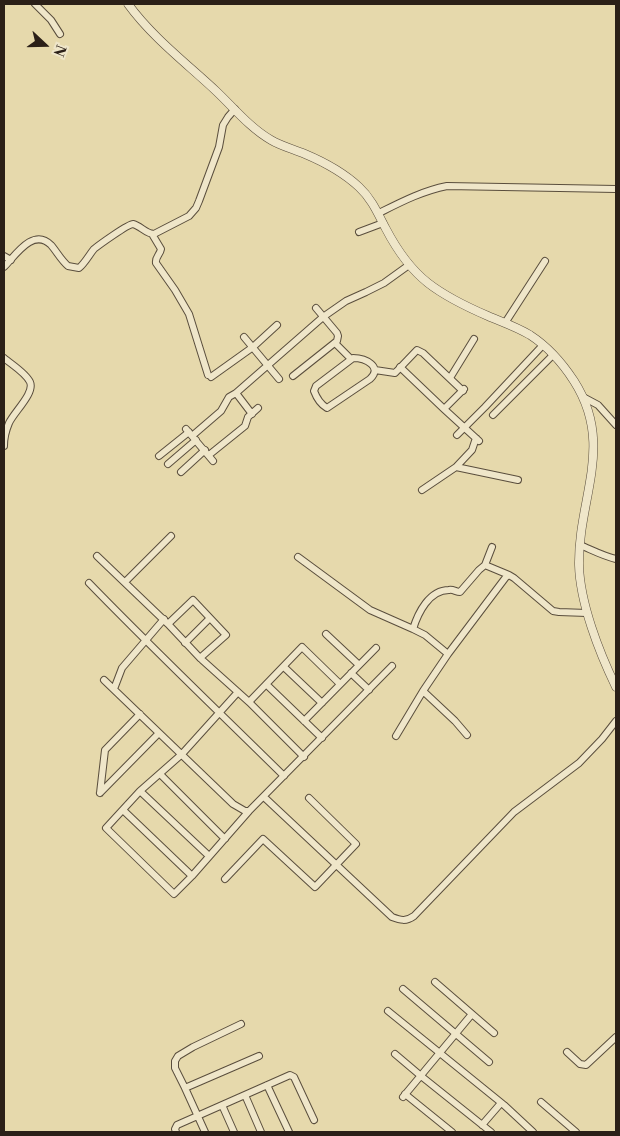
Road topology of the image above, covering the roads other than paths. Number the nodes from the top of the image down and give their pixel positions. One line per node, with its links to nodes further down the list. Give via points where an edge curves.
1 (35, 4): 3 (street)
2 (128, 4): 4 (street, via 153,33)
3 (60, 34)
4 (235, 109): 6 (street, via 270,140 346,176 367,194); 9 (street, via 223,125 219,147 196,208 189,216)
5 (616, 189): 6 (street, via 447,186)
6 (379, 213): 7 (street)
7 (384, 223): 8 (street); 13 (street)
8 (359, 232)
9 (152, 234): 11 (street, via 130,225 99,245 79,268 68,266 51,246 40,239 28,242); 23 (street, via 161,249 156,261 189,314 209,376)
10 (4, 256): 11 (street)
11 (11, 260): 14 (street)
12 (545, 261): 17 (street)
13 (409, 265): 16 (street); 17 (street, via 450,297)
14 (4, 267)
15 (316, 308): 16 (street)
16 (323, 317): 21 (street, via 337,332); 27 (street)
17 (504, 323): 22 (street, via 526,332)
18 (277, 326): 23 (street)
19 (244, 336): 23 (street)
20 (474, 338): 31 (street)
21 (336, 343): 26 (street); 30 (street)
22 (543, 344): 24 (street); 35 (street)
23 (253, 347): 27 (street)
24 (553, 355): 34 (street); 35 (street, via 495,416)
25 (4, 358): 43 (street, via 24,375 31,386 10,422)
26 (351, 359): 29 (street, via 362,359); 29 (street, via 316,386 314,391 323,406 327,408 370,379)
27 (267, 365): 32 (street); 33 (street)
28 (400, 367): 29 (street, via 392,374); 31 (street, via 417,350); 37 (street)
29 (375, 370)
30 (293, 376)
31 (450, 378): 37 (street, via 464,389)
32 (279, 379)
33 (236, 393): 38 (street); 41 (street, via 229,397 220,411)
34 (583, 397): 39 (street, via 598,405); 52 (street, via 590,416 594,448)
35 (485, 407): 40 (street)
36 (258, 408): 38 (street)
37 (444, 409): 40 (street)
38 (252, 414): 44 (street, via 245,426)
39 (616, 425)
40 (464, 428): 42 (street); 47 (street, via 478,440)
41 (191, 434): 44 (street); 45 (street); 46 (street)
42 (457, 435)
43 (4, 446)
44 (209, 455): 48 (street)
45 (159, 456)
46 (168, 464)
47 (456, 467): 49 (street); 50 (street)
48 (180, 472)
49 (518, 480)
50 (422, 490)
51 (171, 536): 59 (street)
52 (580, 545): 56 (street); 61 (street, via 580,574)
53 (492, 547): 57 (street)
54 (97, 556): 59 (street)
55 (298, 558): 64 (street, via 370,610)
56 (616, 559)
57 (485, 565): 58 (street); 64 (street, via 460,592 444,590 432,597 419,612)
58 (509, 575): 61 (street, via 553,611); 69 (street)
59 (125, 582): 63 (street)
60 (89, 583): 66 (street)
61 (587, 613): 78 (street)
62 (210, 618): 63 (street, via 193,600); 67 (street); 70 (street, via 226,635)
63 (166, 622): 66 (street); 67 (street)
64 (413, 629): 69 (street)
65 (326, 634): 71 (street)
66 (145, 640): 79 (street, via 122,668); 85 (street)
67 (185, 643): 70 (street)
68 (376, 648): 71 (street)
69 (448, 654): 81 (street)
70 (200, 658): 82 (street)
71 (358, 665): 74 (street)
72 (392, 666): 80 (street)
73 (284, 667): 76 (street, via 302,647); 77 (street); 84 (street)
74 (351, 673): 76 (street); 80 (street)
75 (104, 680): 79 (street)
76 (340, 684): 84 (street)
77 (267, 685): 83 (street); 87 (street)
78 (616, 687)
79 (114, 690): 86 (street)
80 (369, 690): 92 (street)
81 (424, 691): 90 (street); 91 (street)
82 (238, 692): 83 (street); 85 (street)
83 (249, 702): 94 (street)
84 (322, 702): 87 (street)
85 (220, 712): 93 (street); 96 (street)
86 (140, 714): 89 (street); 89 (street, via 105,750 100,793)
87 (304, 720): 92 (street)
88 (616, 721): 104 (street, via 579,763 514,812 409,920 392,917)
89 (159, 732): 93 (street)
90 (396, 736)
91 (467, 736)
92 (322, 738): 94 (street)
93 (182, 754): 95 (street); 101 (street, via 233,804)
94 (304, 757): 96 (street)
95 (160, 774): 97 (street); 102 (street)
96 (284, 776): 98 (street)
97 (140, 791): 100 (street); 103 (street)
98 (264, 797): 101 (street); 104 (street)
99 (309, 798): 104 (street, via 356,844)
100 (123, 810): 105 (street); 105 (street, via 106,828 174,894)
101 (249, 811): 102 (street)
102 (225, 839): 103 (street)
103 (209, 856): 105 (street)
104 (336, 865): 106 (street, via 315,887 263,839)
105 (192, 876)
106 (225, 880)
107 (435, 982): 110 (street)
108 (403, 989): 113 (street)
109 (388, 1011): 116 (street)
110 (472, 1014): 112 (street); 113 (street)
111 (241, 1024): 122 (street, via 178,1056 175,1068)
112 (494, 1033)
113 (456, 1034): 116 (street); 119 (street)
114 (616, 1037): 115 (street, via 586,1065 580,1064)
115 (567, 1052)
116 (440, 1053): 120 (street); 125 (street)
117 (395, 1054): 120 (street)
118 (259, 1056): 122 (street)
119 (489, 1062)
120 (421, 1076): 129 (street); 135 (street, via 404,1096)
121 (267, 1085): 123 (street); 128 (street, via 292,1076); 134 (street)
122 (185, 1088): 127 (street)
123 (245, 1095): 126 (street); 133 (street)
124 (541, 1102): 138 (street)
125 (501, 1103): 129 (street); 137 (street)
126 (222, 1105): 127 (street); 132 (street)
127 (198, 1116): 130 (street, via 177,1125); 131 (street)
128 (314, 1120)
129 (482, 1125): 136 (street)
130 (176, 1132)
131 (205, 1132)
132 (234, 1132)
133 (261, 1132)
134 (290, 1132)
135 (452, 1132)
136 (491, 1132)
137 (533, 1132)
138 (576, 1132)

